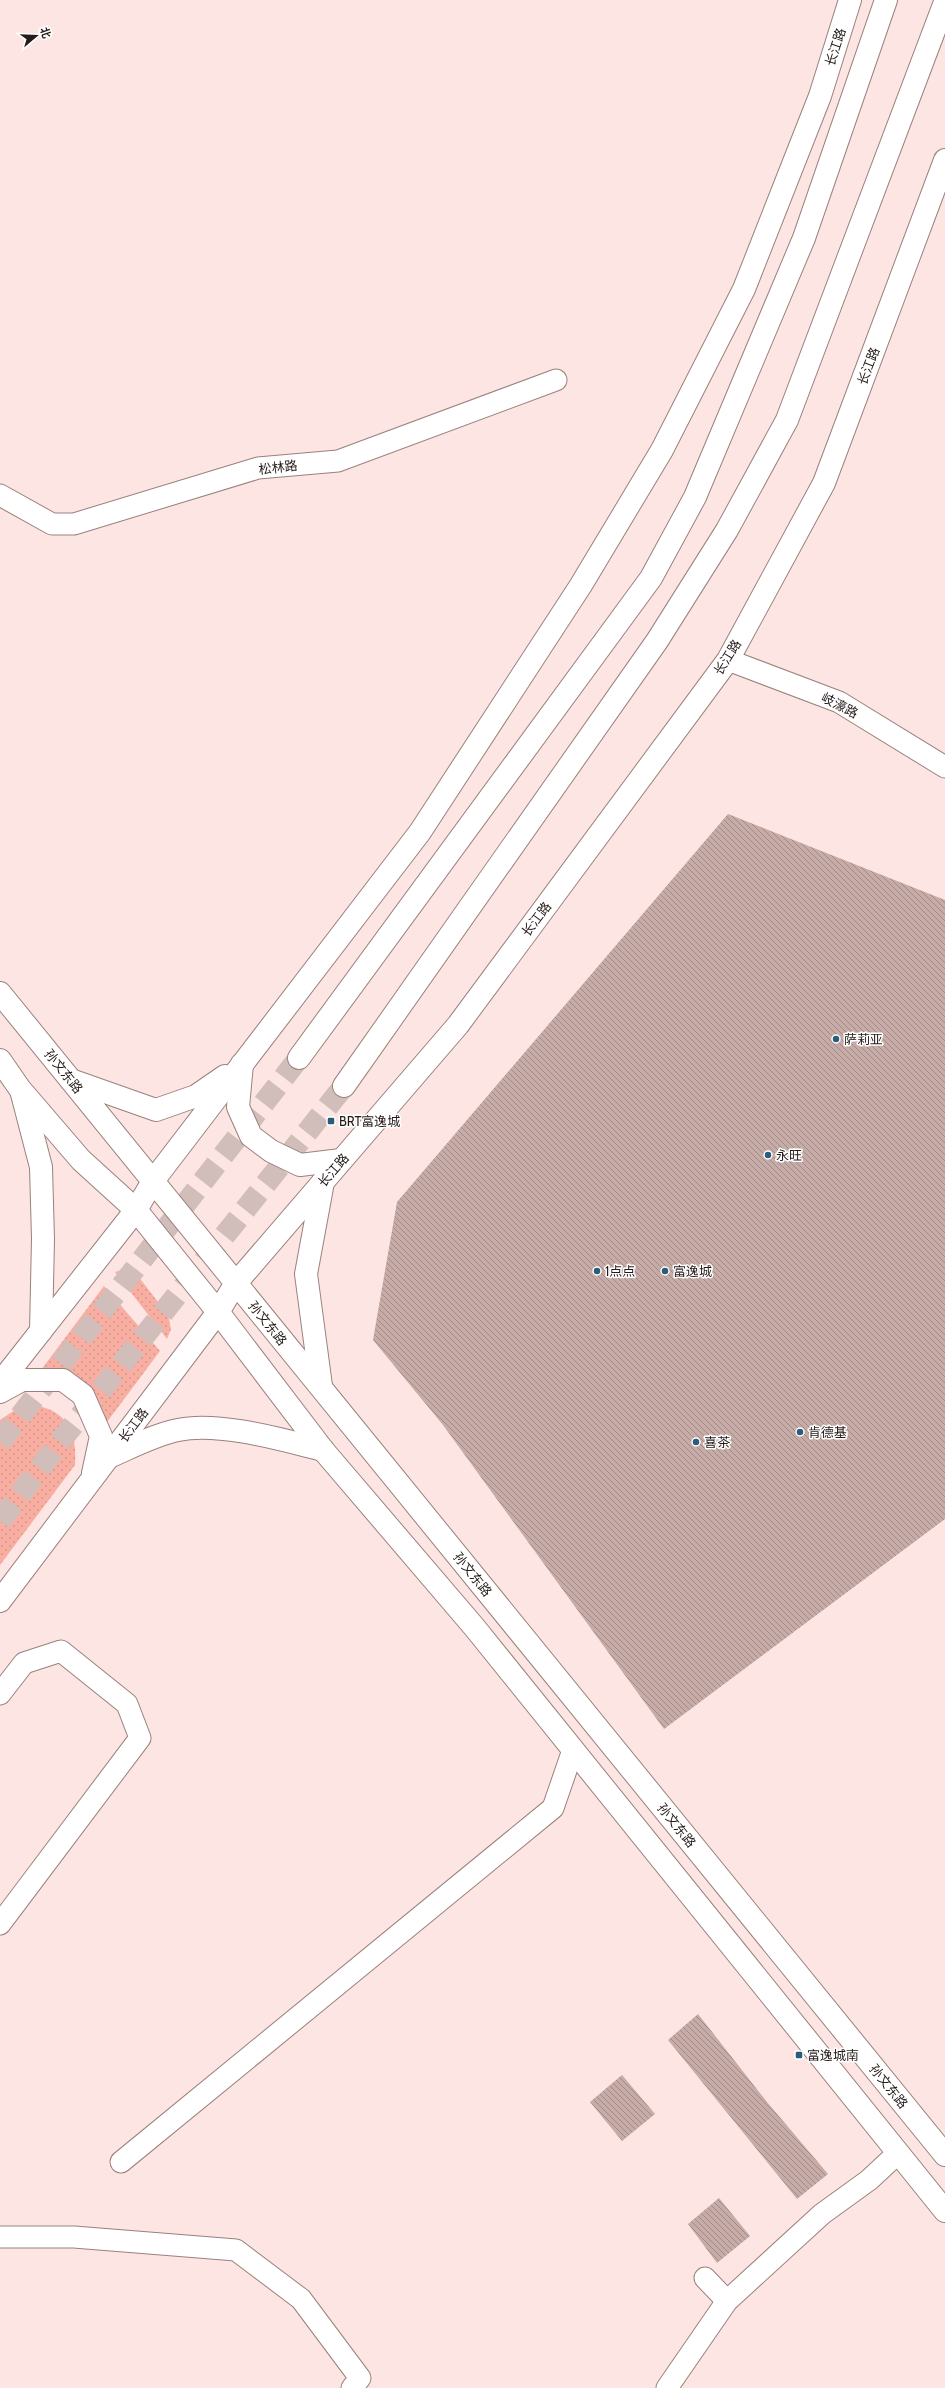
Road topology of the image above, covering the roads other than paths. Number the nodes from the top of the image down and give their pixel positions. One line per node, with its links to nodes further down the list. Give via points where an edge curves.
1 (850, 0): 12 (main road, 长江路, via 820,96 744,289 662,450 581,585 420,832)
2 (886, 0): 10 (main road, via 804,238 695,497 651,578)
3 (945, 2): 14 (main road, via 787,420 727,530 657,641)
4 (945, 160): 7 (main road, 长江路, via 824,483)
5 (556, 380): 6 (street, 松林路, via 338,461 258,468 74,524 52,524)
6 (0, 495)
7 (728, 660): 8 (street, 岐濠路, via 839,702); 16 (main road, 长江路, via 458,1024)
8 (945, 767)
9 (0, 993): 13 (main road, 孙文东路)
10 (299, 1058)
11 (0, 1060): 15 (main road)
12 (242, 1064): 13 (main road, via 196,1096 156,1110); 16 (main road, via 238,1107 251,1136 271,1151 300,1165); 17 (main road, 长江路)
13 (70, 1080): 17 (main road, 孙文东路)
14 (344, 1086)
15 (20, 1089): 19 (main road, via 82,1160); 22 (main road, via 42,1167)
16 (341, 1160): 18 (main road, 长江路)
17 (153, 1181): 19 (main road, 长江路); 20 (main road, 孙文东路)
18 (323, 1182): 20 (main road, 长江路); 24 (main road, via 306,1274)
19 (136, 1210): 21 (main road); 22 (main road, 长江路)
20 (236, 1283): 21 (main road, 长江路); 24 (main road, 孙文东路)
21 (218, 1312): 26 (main road); 27 (main road, 长江路)
22 (41, 1331): 23 (main road, 长江路)
23 (0, 1383)
24 (321, 1388): 34 (main road, 孙文东路)
25 (0, 1392): 28 (main road, via 22,1380 63,1380 83,1395 101,1436)
26 (323, 1450): 27 (main road, via 278,1438 200,1427 158,1436); 31 (main road, via 475,1628)
27 (108, 1458): 28 (main road, 长江路)
28 (91, 1482): 29 (main road, 长江路)
29 (0, 1601)
30 (0, 1694): 32 (street, via 24,1663 62,1651 127,1704 140,1738)
31 (573, 1750): 33 (main road); 35 (street, via 553,1808)
32 (0, 1924)
33 (898, 2153): 36 (main road); 39 (street, via 869,2180 822,2214)
34 (945, 2155)
35 (121, 2162)
36 (945, 2211)
37 (0, 2237): 40 (street, via 74,2237 236,2250 301,2299 360,2378)
38 (705, 2278): 39 (street)
39 (727, 2301): 41 (street)
40 (352, 2388)
41 (667, 2388)

